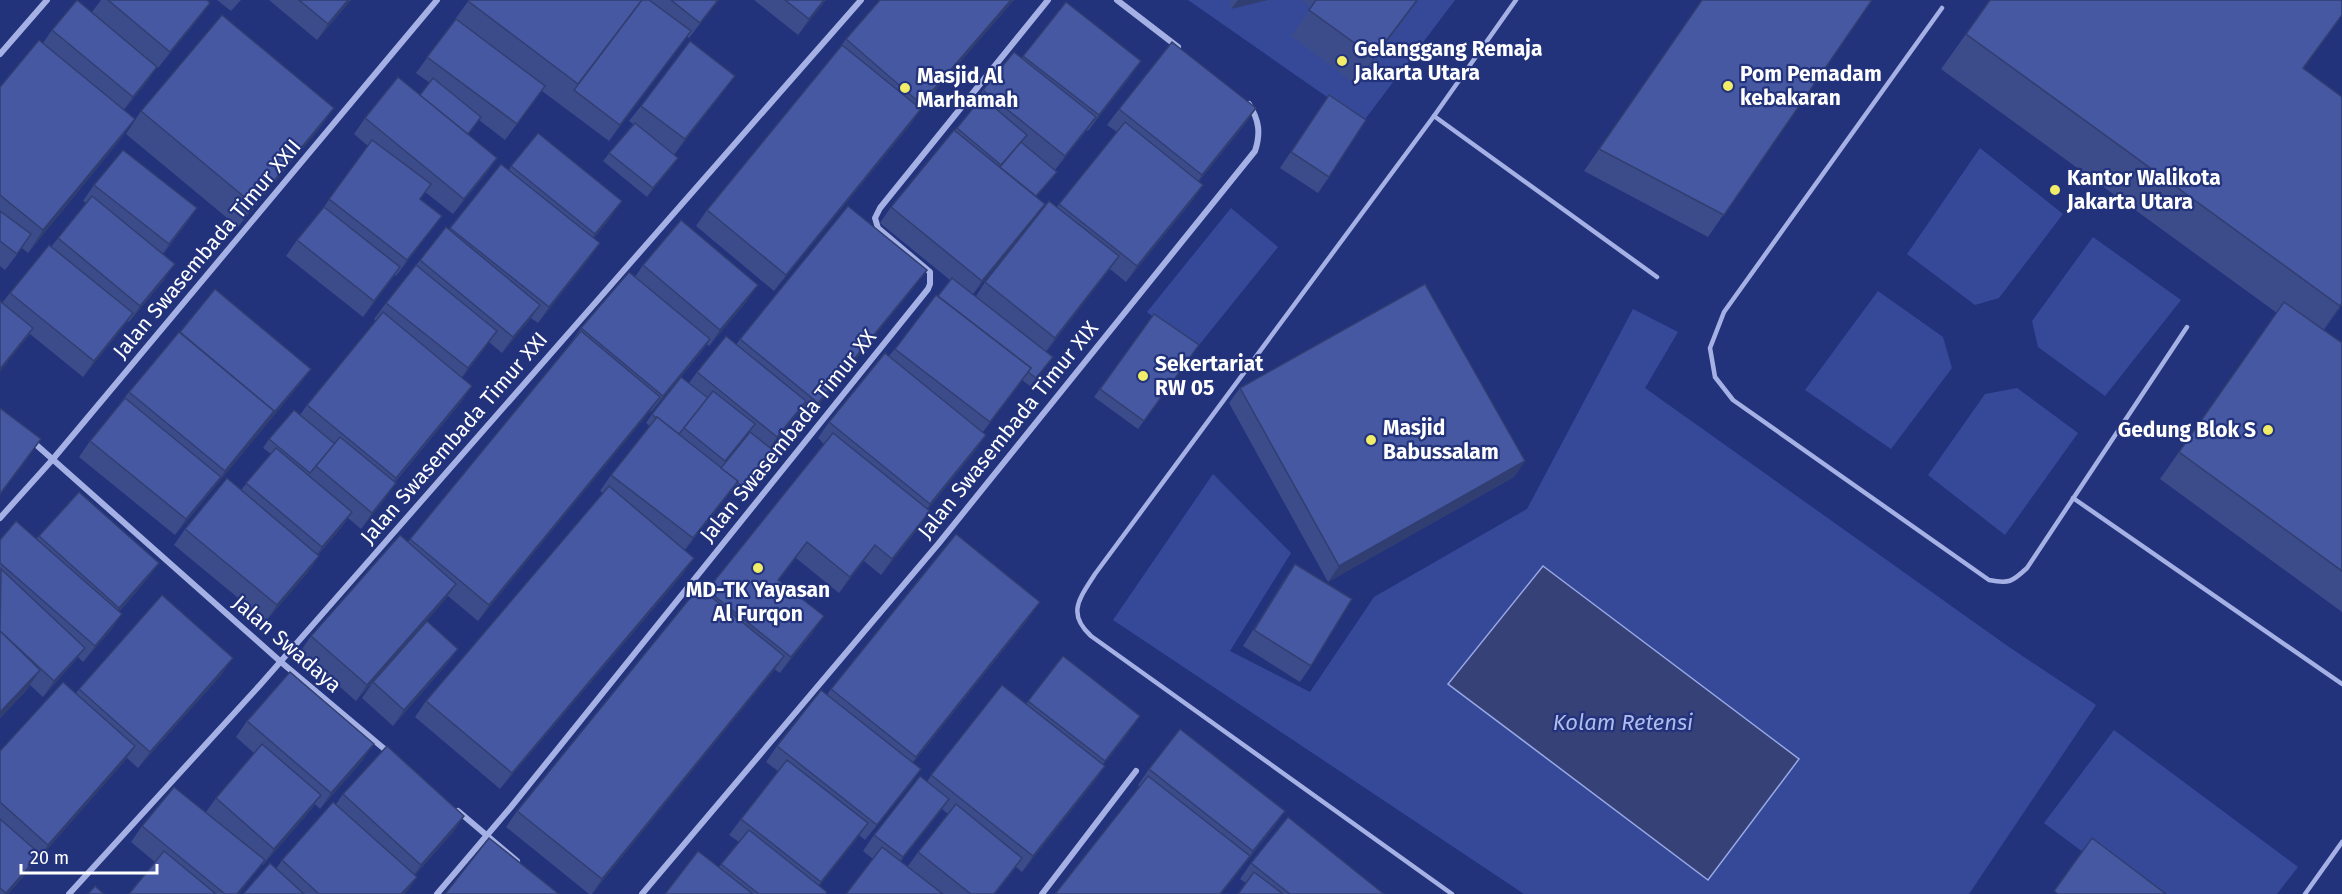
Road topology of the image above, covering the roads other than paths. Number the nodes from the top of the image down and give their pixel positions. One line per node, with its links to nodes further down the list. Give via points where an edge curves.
1 (47, 0): 9 (street)
2 (437, 0): 15 (street, Jalan Swasembada Timur XXII)
3 (861, 0): 18 (street, Jalan Swasembada Timur XXI)
4 (1048, 0): 23 (street, Jalan Swasembada Timur XX, via 875,218 878,228 927,267 931,276 928,289)
5 (1117, 0): 8 (street)
6 (1516, 0): 11 (lane)
7 (1942, 8): 16 (lane, via 1724,312 1710,348 1715,377 1733,400 1989,579 2004,583 2027,568)
8 (1182, 51)
9 (0, 54)
10 (1247, 101): 28 (street, Jalan Swasembada Timur XIX, via 1259,126 1255,151 939,543)
11 (1434, 117): 12 (lane); 30 (lane, via 1095,574 1078,601 1077,616 1080,627 1090,636)
12 (1657, 277)
13 (2187, 327): 16 (lane)
14 (27, 436): 15 (street, Jalan Swadaya)
15 (53, 459): 17 (street, Jalan Swasembada Timur XXII); 18 (street, Jalan Swadaya)
16 (2073, 498): 19 (lane)
17 (0, 518)
18 (281, 662): 20 (street, Jalan Swadaya); 26 (street, Jalan Swasembada Timur XXI)
19 (2342, 684)
20 (397, 760)
21 (1136, 771): 29 (street)
22 (451, 805): 23 (street)
23 (486, 836): 25 (street); 27 (street, Jalan Swasembada Timur XX)
24 (2342, 842): 31 (lane)
25 (522, 865)
26 (69, 894)
27 (437, 894)
28 (642, 894)
29 (1042, 894)
30 (1452, 894)
31 (2305, 894)

